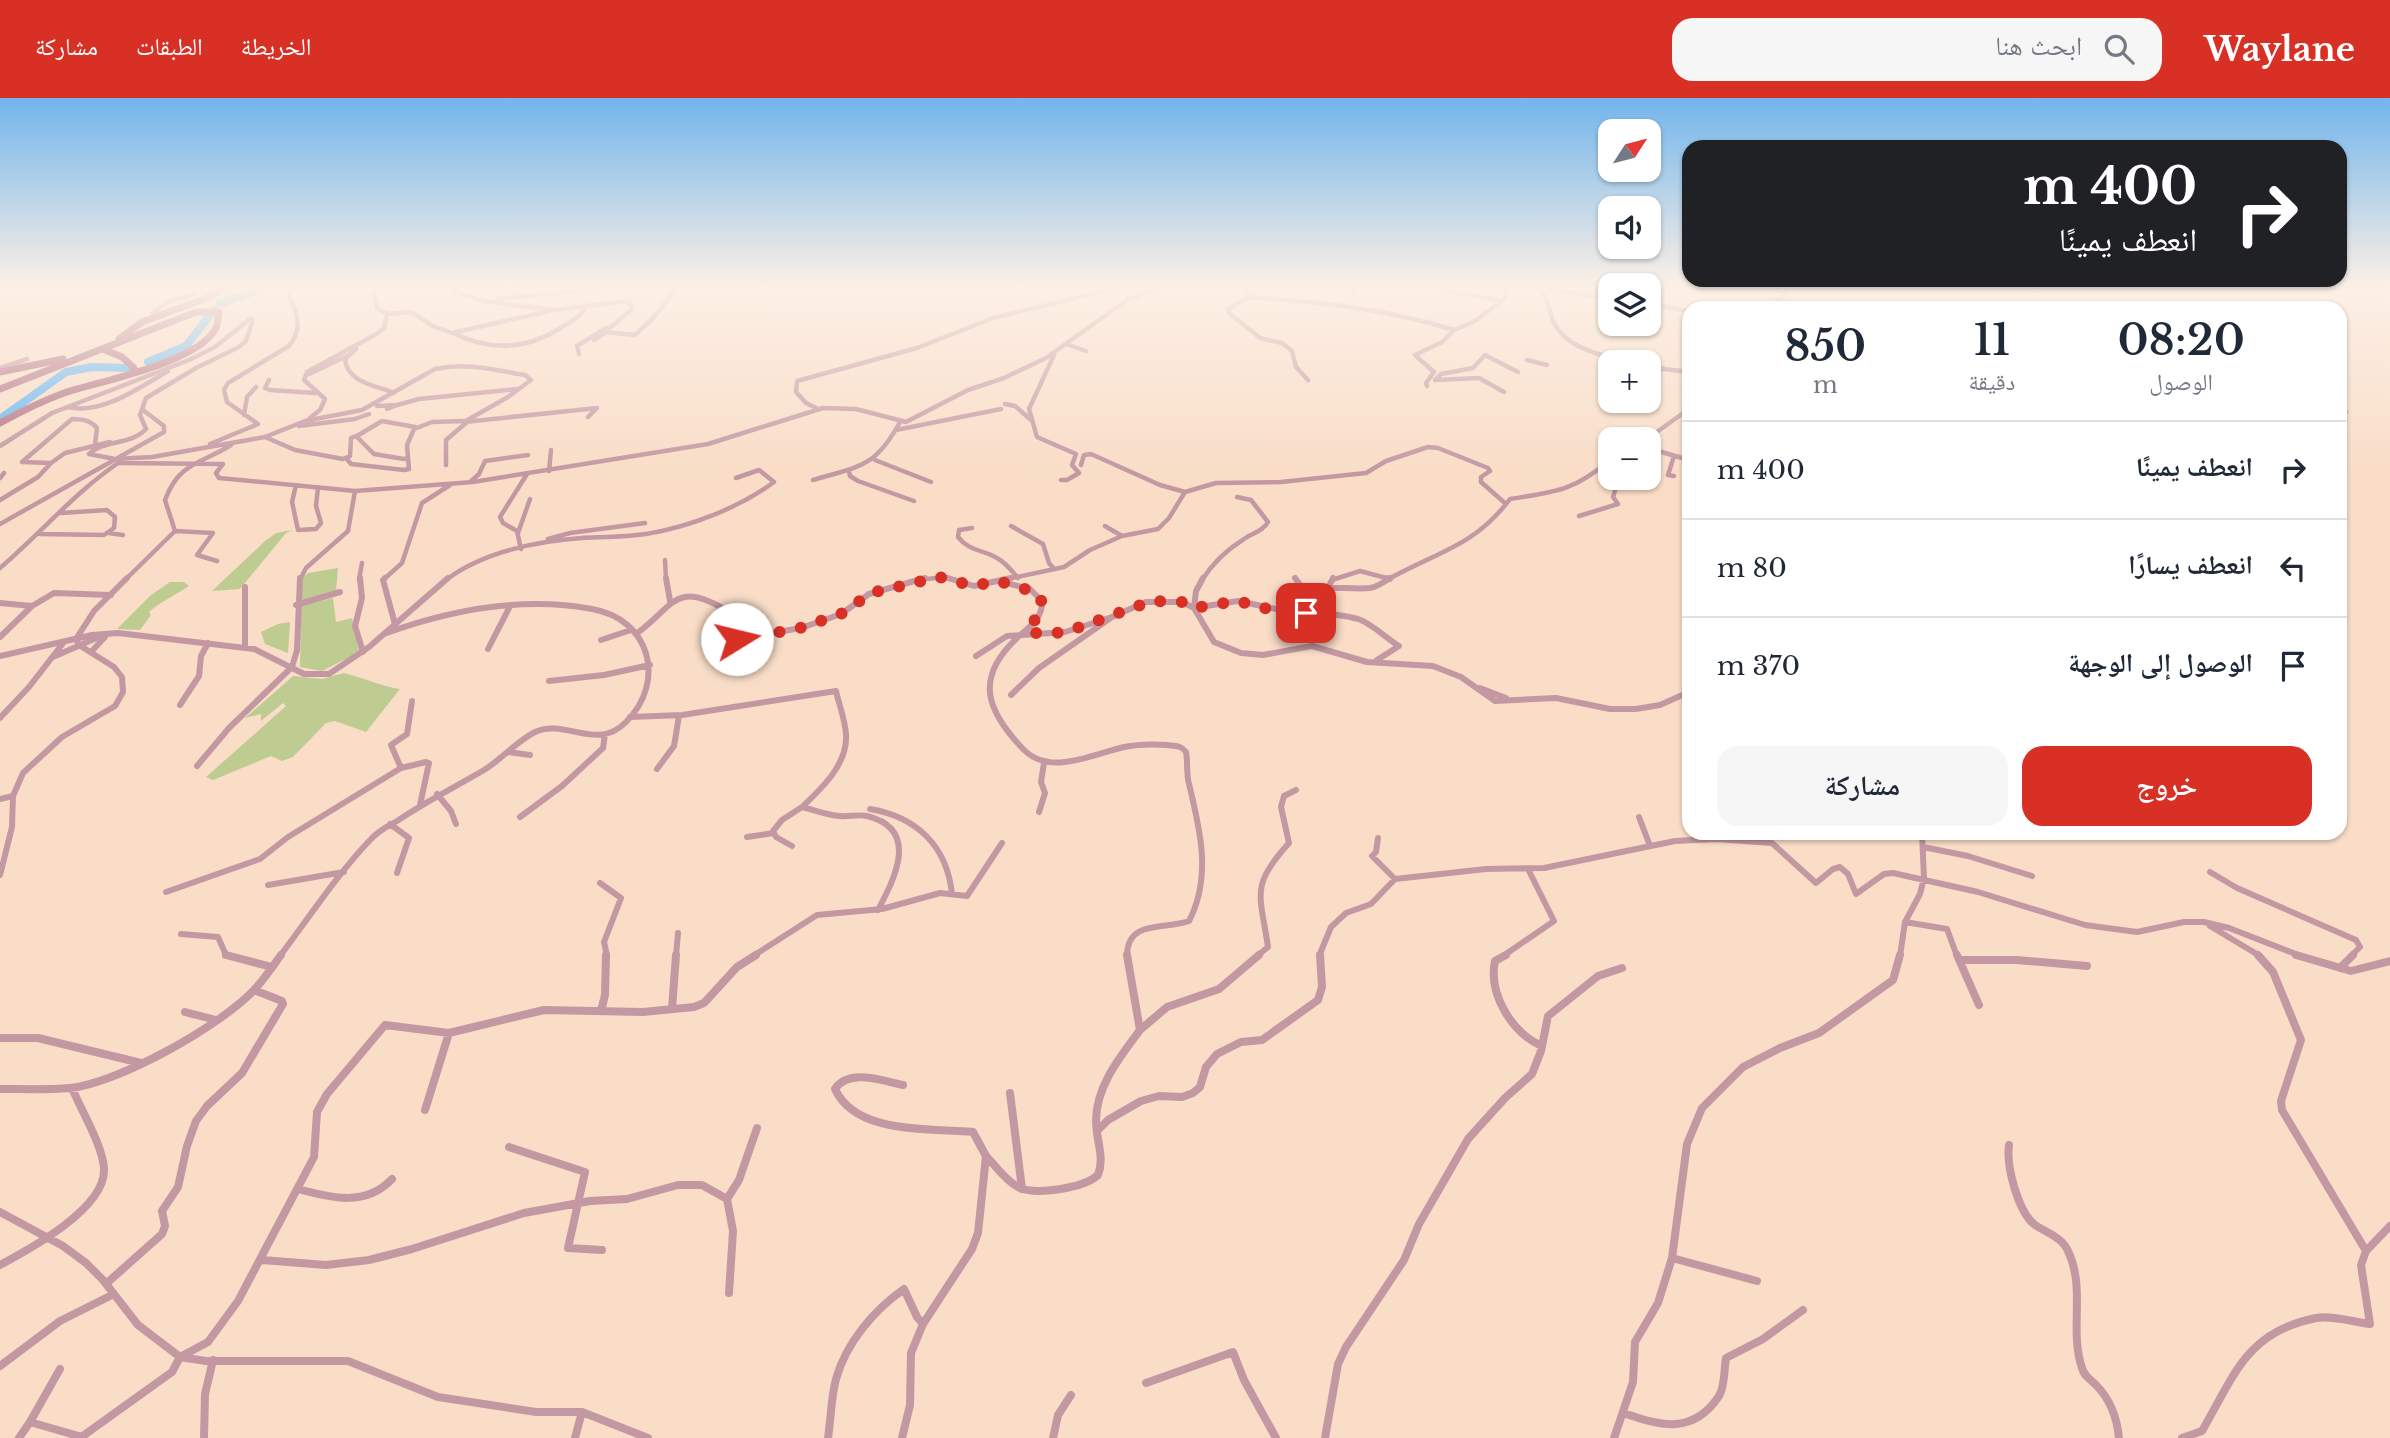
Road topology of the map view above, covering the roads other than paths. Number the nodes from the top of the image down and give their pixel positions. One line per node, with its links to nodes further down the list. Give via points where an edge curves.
1 (101, 349): 23 (main road); 25 (main road, via 122,357); 32 (main road)
2 (193, 349): 25 (main road)
3 (209, 349): 19 (street)
4 (236, 349): 43 (street, via 146,398)
5 (285, 349): 46 (street, via 223,390 223,397)
6 (351, 349): 27 (street, via 319,363)
7 (357, 349): 17 (street)
8 (578, 349): 15 (street)
9 (916, 349): 42 (street, via 797,381 800,398)
10 (1061, 349): 16 (street)
11 (1079, 349): 14 (street)
12 (1290, 349): 29 (street, via 1296,367)
13 (1430, 349): 30 (street, via 1414,357 1433,372 1427,384)
14 (1086, 351)
15 (579, 354)
16 (1055, 354): 48 (street, via 1031,401); 51 (street)
17 (348, 356): 27 (street); 37 (street, via 345,365 351,376)
18 (27, 359): 23 (street)
19 (189, 360): 38 (street); 40 (street, via 94,408 75,411)
20 (1527, 360): 21 (street)
21 (1547, 365)
22 (1661, 369): 24 (street)
23 (0, 370)
24 (1682, 371)
25 (133, 372): 34 (main road)
26 (1518, 372): 30 (street, via 1485,355 1473,368 1441,374)
27 (306, 376): 36 (street, via 304,380)
28 (269, 380): 36 (street, via 265,388 271,391)
29 (1308, 380)
30 (1435, 380): 35 (street, via 1479,378)
31 (256, 387): 46 (street, via 247,397)
32 (0, 389)
33 (519, 389): 37 (street, via 531,380 528,376 456,365 435,369); 39 (street); 50 (street)
34 (71, 391): 38 (street); 52 (main road)
35 (1504, 392)
36 (318, 394): 49 (street, via 325,404)
37 (394, 394): 44 (street)
38 (79, 402): 40 (street)
39 (397, 405): 41 (street); 44 (street)
40 (66, 407): 62 (street)
41 (387, 409)
42 (818, 409): 51 (street, via 856,409); 81 (street, via 721,441)
43 (143, 410): 57 (street, via 140,415 146,429); 63 (street, via 166,428)
44 (368, 410): 49 (street); 54 (street, via 355,419)
45 (1682, 414): 55 (street)
46 (244, 415): 64 (street, via 258,424)
47 (588, 417): 50 (street, via 597,408)
48 (1031, 420): 56 (street, via 1015,406); 88 (street, via 1040,439 1076,454 1072,465 1079,473)
49 (305, 421): 54 (street)
50 (466, 421): 53 (street); 77 (street, via 446,440)
51 (900, 422): 56 (street)
52 (0, 423)
53 (415, 427): 58 (street, via 382,421); 71 (street, via 405,444)
54 (286, 429): 59 (street)
55 (1661, 429)
56 (896, 430): 73 (street)
57 (142, 435): 60 (street); 74 (street, via 88,453)
58 (356, 436): 70 (street, via 351,438); 71 (street, via 374,454)
59 (265, 437): 61 (street); 70 (street, via 295,450)
60 (95, 444): 75 (street); 75 (street, via 95,425 72,419 22,462)
61 (232, 444): 64 (street); 76 (street)
62 (0, 446)
63 (136, 449): 69 (street); 74 (street)
64 (198, 449): 69 (street)
65 (551, 450): 81 (street)
66 (1661, 452): 68 (street)
67 (528, 455): 91 (street, via 485,461)
68 (1674, 456): 72 (street); 85 (street, via 1668,475)
69 (127, 458): 74 (street)
70 (347, 458): 71 (street, via 351,464 404,470 409,468)
71 (408, 458)
72 (1682, 458)
73 (875, 460): 82 (street); 92 (street)
74 (117, 461): 76 (street); 79 (street); 80 (street)
75 (51, 463): 101 (street, via 38,477)
76 (192, 463): 94 (street, via 223,464 216,473 219,478); 111 (street, via 177,476 165,500)
77 (446, 465)
78 (1081, 465): 98 (street, via 1091,453 1164,488)
79 (97, 469): 80 (street); 89 (street)
80 (104, 471): 90 (street)
81 (549, 471): 84 (street)
82 (849, 471): 87 (street); 102 (street, via 858,481)
83 (1598, 471): 103 (street, via 1567,489)
84 (527, 474): 91 (street); 114 (street, via 500,517)
85 (1674, 476)
86 (736, 478): 117 (street, via 759,470 774,482 729,508 666,530)
87 (813, 480)
88 (1061, 480)
89 (82, 481): 90 (street); 104 (street); 107 (street)
90 (93, 481): 104 (street)
91 (470, 482): 93 (street)
92 (931, 482)
93 (452, 484): 97 (street); 141 (street, via 422,503 402,563 383,580)
94 (296, 485): 95 (street); 95 (street, via 293,513 302,531 316,529 321,523 316,506)
95 (318, 487): 97 (street)
96 (1614, 490): 105 (street, via 1616,506)
97 (355, 492): 135 (street, via 348,531 306,568)
98 (1185, 492): 103 (street, via 1216,483 1366,473 1406,453 1433,447 1489,469 1480,480); 116 (street, via 1163,526)
99 (1237, 497): 138 (street, via 1251,500 1268,522 1210,567 1196,591)
100 (530, 499): 114 (street)
101 (0, 500)
102 (914, 501)
103 (1506, 504): 126 (street, via 1469,540)
104 (60, 514): 112 (street, via 107,510 116,518); 113 (street)
105 (1579, 516)
106 (645, 523): 117 (street, via 556,536)
107 (0, 524)
108 (1011, 526): 123 (street, via 1043,544)
109 (1105, 526): 116 (street)
110 (972, 528): 124 (street, via 959,530 963,543 994,556)
111 (175, 531): 120 (street, via 213,533 197,555); 132 (street)
112 (109, 533): 113 (street); 115 (street)
113 (40, 534): 122 (street)
114 (517, 534): 118 (street)
115 (123, 535)
116 (1122, 536): 123 (street)
117 (536, 544): 118 (street)
118 (521, 549): 141 (street, via 457,571)
119 (665, 559): 133 (street)
120 (217, 561)
121 (362, 564): 155 (street, via 362,598 355,626)
122 (0, 568)
123 (1054, 569): 124 (street)
124 (1018, 578): 127 (street)
125 (1295, 578): 130 (street)
126 (1390, 579): 129 (street, via 1369,589); 129 (street, via 1360,571 1334,578)
127 (998, 581): 133 (street, via 974,586 944,577 926,578 871,593 841,614 801,628 737,639 726,612 710,600 691,594); 144 (street, via 1035,592 1041,599 1041,611)
128 (245, 587): 152 (street)
129 (1328, 588): 130 (street)
130 (1303, 589): 139 (street)
131 (340, 592): 135 (street)
132 (111, 595): 136 (street, via 54,593); 142 (street)
133 (670, 601): 143 (street, via 645,628)
134 (0, 603): 136 (street)
135 (296, 605): 161 (street)
136 (33, 606): 147 (street)
137 (509, 608): 143 (street, via 597,609); 146 (street, via 443,614); 153 (street)
138 (1194, 608): 139 (street, via 1238,601); 140 (street, via 1182,602 1152,601); 159 (street, via 1214,642 1241,653 1263,655 1312,646)
139 (1281, 610): 159 (street, via 1358,619 1399,646 1385,657)
140 (1112, 617): 144 (street, via 1066,632); 163 (street, via 1039,668)
141 (395, 624): 146 (street)
142 (82, 627): 145 (street); 150 (street)
143 (634, 632): 148 (street); 160 (street)
144 (1028, 632): 157 (street, via 997,638); 173 (street, via 1001,658 989,695 1016,743)
145 (109, 633): 150 (street); 151 (street); 154 (street)
146 (384, 634): 155 (street)
147 (0, 638)
148 (601, 640)
149 (64, 641): 150 (street); 156 (street); 158 (street)
150 (77, 642): 154 (street); 158 (street)
151 (208, 643): 152 (street); 166 (street, via 198,680)
152 (245, 647): 161 (street)
153 (488, 649)
154 (91, 652): 179 (street, via 122,677 119,701 42,752 23,773)
155 (363, 652): 161 (street, via 317,676)
156 (0, 656)
157 (976, 656)
158 (51, 658): 169 (street)
159 (1362, 661): 164 (street, via 1433,666 1499,697 1517,700 1556,698 1610,709 1636,709)
160 (650, 666): 162 (street); 168 (street, via 647,688)
161 (292, 667): 174 (street)
162 (550, 681)
163 (1011, 695)
164 (1682, 695)
165 (412, 701): 175 (street, via 407,734 391,745)
166 (180, 705)
167 (679, 716): 168 (street); 176 (street, via 674,746); 182 (street, via 836,691 844,748 824,786)
168 (630, 717): 170 (street)
169 (0, 718)
170 (605, 734): 171 (street, via 586,736 544,729); 185 (street, via 603,748)
171 (509, 752): 172 (street); 178 (street)
172 (530, 755)
173 (1044, 763): 184 (street, via 1041,782 1045,793); 228 (street, via 1135,745 1178,746 1186,751 1202,852 1198,892 1189,921 1146,928 1127,949)
174 (197, 766)
175 (401, 768): 181 (street, via 429,763); 209 (street, via 260,859)
176 (657, 768)
177 (1296, 790): 228 (street, via 1284,796 1281,807 1289,842 1267,867 1259,889 1268,947 1219,989 1167,1007)
178 (437, 794): 181 (street); 188 (street)
179 (13, 796): 180 (street); 203 (street, via 12,827)
180 (0, 799)
181 (420, 805): 187 (street)
182 (802, 807): 189 (street, via 777,824); 211 (street, via 839,816 868,816 894,831 901,854)
183 (870, 809): 210 (street, via 897,814 924,831 942,857)
184 (1039, 811)
185 (520, 817)
186 (1639, 817): 197 (street)
187 (390, 824): 200 (street, via 372,837); 202 (street, via 409,838)
188 (456, 824)
189 (774, 833): 190 (street); 196 (street)
190 (747, 837)
191 (1378, 838): 206 (street, via 1372,856)
192 (1695, 840): 197 (street)
193 (1720, 840): 205 (street, via 1772,843 1816,883 1840,867 1856,894 1887,873)
194 (1922, 840): 198 (street)
195 (1002, 843): 210 (street, via 967,896)
196 (792, 846)
197 (1650, 846): 199 (street, via 1580,863)
198 (1923, 847): 204 (street); 205 (street)
199 (1528, 869): 206 (street); 231 (street, via 1554,921 1494,961 1492,970 1513,1026)
200 (344, 872): 208 (street); 219 (street)
201 (2210, 872): 221 (street, via 2356,940 2360,947)
202 (397, 873)
203 (0, 875)
204 (2032, 876)
205 (1924, 878): 212 (street); 213 (street, via 2116,931)
206 (1395, 879): 239 (street, via 1371,904 1346,913 1331,927 1319,957 1322,987 1318,1000 1262,1040 1241,1042 1217,1054 1193,1093 1141,1101)
207 (600, 883): 225 (street, via 621,898 604,942 607,959)
208 (268, 885)
209 (166, 892)
210 (952, 894): 211 (street, via 934,894)
211 (877, 910): 224 (street, via 817,915 737,967 704,1003)
212 (1905, 922): 216 (street, via 1947,929); 253 (street, via 1900,958 1893,980 1884,989 1819,1033 1743,1067 1702,1108 1687,1144)
213 (2204, 922): 221 (street); 252 (street, via 2238,941 2271,969 2301,1040 2282,1110)
214 (678, 933): 224 (street)
215 (181, 934): 219 (street, via 218,937 226,955)
216 (1960, 960): 218 (street); 223 (street)
217 (2390, 961): 221 (street, via 2351,971)
218 (2087, 966)
219 (272, 967): 222 (street)
220 (1622, 968): 231 (street, via 1598,976 1548,1016)
221 (2340, 968)
222 (254, 990): 227 (street); 257 (street, via 283,1004 242,1073 196,1121 178,1187 162,1211 162,1234)
223 (1979, 1004)
224 (672, 1009): 225 (street)
225 (601, 1011): 229 (street, via 526,1013)
226 (185, 1012): 227 (street)
227 (216, 1020): 232 (street)
228 (1140, 1030): 239 (street, via 1106,1078)
229 (449, 1033): 237 (street); 244 (street, via 393,1025 379,1031 317,1112 314,1157)
230 (1, 1038): 232 (street, via 38,1038)
231 (1542, 1046): 280 (street, via 1532,1074 1468,1139 1419,1224 1404,1260 1346,1347 1338,1364)
232 (143, 1063): 234 (street)
233 (903, 1085): 242 (street, via 881,1078 849,1079 835,1089 845,1106 870,1119 944,1132 973,1132)
234 (72, 1088): 235 (street); 250 (street, via 104,1169 103,1181 93,1198)
235 (0, 1089)
236 (1010, 1093): 245 (street)
237 (425, 1110)
238 (757, 1128): 246 (street, via 739,1180)
239 (1097, 1131): 245 (street, via 1101,1165 1091,1182)
240 (2009, 1145): 282 (street, via 2023,1211 2063,1242 2070,1253 2077,1282 2076,1338 2082,1370 2114,1409)
241 (509, 1147): 247 (street, via 585,1172)
242 (986, 1156): 245 (street); 261 (street, via 978,1233)
243 (392, 1179): 244 (street, via 368,1199)
244 (298, 1189): 254 (street)
245 (1022, 1189)
246 (727, 1199): 247 (street, via 704,1185 690,1183 625,1199); 258 (street, via 733,1231)
247 (578, 1204): 251 (street, via 568,1248); 254 (street, via 519,1214 420,1248 356,1262 305,1265)
248 (0, 1212): 250 (street)
249 (2390, 1226): 252 (street)
250 (47, 1237): 255 (street); 257 (street)
251 (601, 1250)
252 (2366, 1251): 283 (street, via 2361,1276 2370,1324 2318,1317 2266,1336 2249,1351 2202,1431)
253 (1672, 1258): 256 (street); 269 (street, via 1658,1303 1635,1342 1633,1382)
254 (262, 1260): 262 (street, via 221,1327 208,1342)
255 (0, 1265)
256 (1757, 1281)
257 (107, 1283): 259 (street)
258 (729, 1293)
259 (114, 1294): 262 (street, via 145,1331); 264 (street, via 60,1321)
260 (1803, 1310): 269 (street, via 1726,1358 1720,1395 1693,1422 1673,1425)
261 (923, 1324): 276 (street, via 904,1289 893,1295 865,1328 836,1378); 277 (street, via 911,1353 910,1405)
262 (180, 1357): 263 (street); 271 (street, via 172,1372)
263 (213, 1360): 268 (street, via 348,1361 438,1397 536,1412); 273 (street, via 205,1394)
264 (0, 1366)
265 (60, 1369): 270 (street)
266 (1146, 1383): 279 (street, via 1233,1352)
267 (1071, 1395): 278 (street, via 1060,1406)
268 (582, 1412): 274 (street); 275 (street)
269 (1624, 1413): 281 (street)
270 (30, 1422): 271 (street); 272 (street)
271 (81, 1437)
272 (19, 1438)
273 (204, 1438)
274 (575, 1438)
275 (648, 1438)
276 (828, 1438)
277 (902, 1438)
278 (1054, 1438)
279 (1276, 1438)
280 (1325, 1438)
281 (1614, 1438)
282 (2119, 1438)
283 (2182, 1438)

